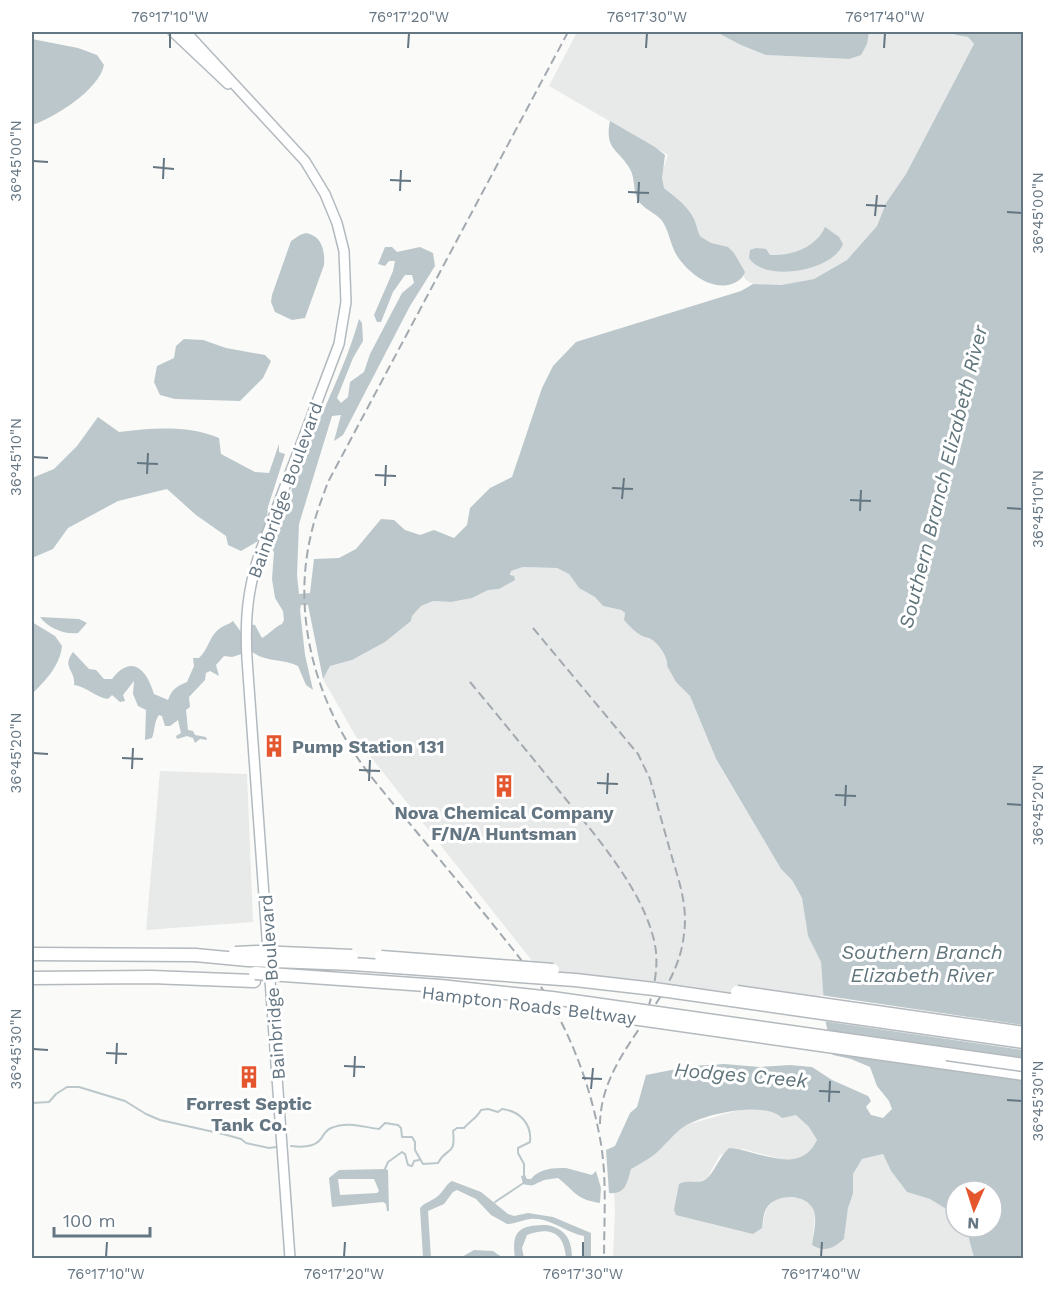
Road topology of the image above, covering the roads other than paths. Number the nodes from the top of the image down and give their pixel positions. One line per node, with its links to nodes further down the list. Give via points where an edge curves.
1 (173, 32): 3 (main road, Bainbridge Boulevard)
2 (186, 32): 3 (main road, Bainbridge Boulevard)
3 (260, 111): 12 (main road, Bainbridge Boulevard, via 297,150 325,194 341,238 347,285 335,356 264,544 249,588 246,615)
4 (32, 954): 5 (highway, Hampton Roads Beltway)
5 (195, 955): 8 (highway, Hampton Roads Beltway, bridge, via 258,951 499,965 633,978); 9 (highway, bridge, via 586,981)
6 (255, 977): 7 (highway, Hampton Roads Beltway); 10 (highway, bridge, via 500,992); 11 (highway, Hampton Roads Beltway, bridge, via 521,1002)
7 (32, 978)
8 (1023, 1033)
9 (1023, 1042)
10 (1023, 1065)
11 (1023, 1074)
12 (290, 1258)

